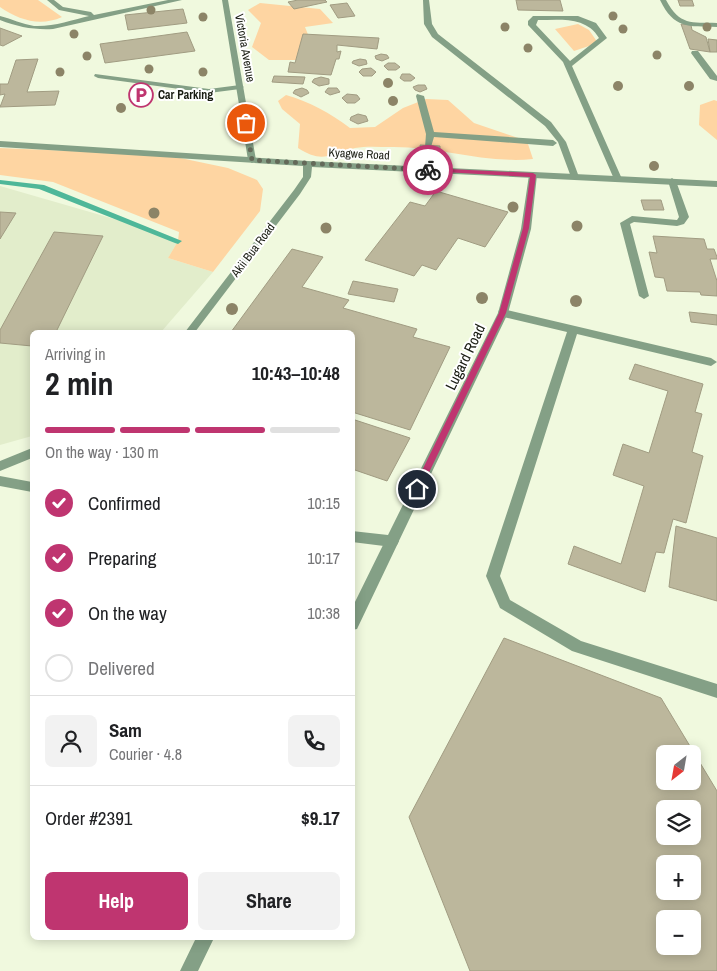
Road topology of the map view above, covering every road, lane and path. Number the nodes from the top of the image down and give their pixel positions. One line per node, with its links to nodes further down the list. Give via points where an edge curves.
1 (50, 0): 6 (street, via 61,9)
2 (179, 0): 6 (street)
3 (225, 0): 13 (street, Victoria Avenue)
4 (426, 0): 22 (street, via 428,24 435,35 548,124 562,142)
5 (663, 0): 8 (street, via 675,21)
6 (101, 15): 7 (street, via 36,28)
7 (0, 18)
8 (717, 25)
9 (694, 53): 12 (street)
10 (568, 66): 10 (street, via 532,24 536,18 570,17 597,28 603,38); 23 (street)
11 (98, 76): 13 (street, via 209,91)
12 (717, 79)
13 (240, 87): 18 (street, Victoria Avenue)
14 (420, 96): 15 (street)
15 (430, 134): 16 (street); 20 (street)
16 (553, 143)
17 (0, 144): 18 (street, Kyagwe Road)
18 (252, 160): 19 (street, Kyagwe Road)
19 (308, 164): 20 (street, Kyagwe Road); 28 (street, Akii Bua Road, via 307,177 297,192)
20 (429, 170): 21 (street, Kyagwe Road)
21 (533, 175): 22 (street, Kyagwe Road); 27 (street, Lugard Road, via 526,228)
22 (575, 177): 23 (street, Kyagwe Road)
23 (618, 179): 24 (street, Kyagwe Road)
24 (672, 181): 25 (street, Kyagwe Road); 26 (street, via 684,217 681,222 632,219 625,223)
25 (717, 184)
26 (644, 296)
27 (503, 313): 29 (street); 36 (street, Lugard Road)
28 (192, 330)
29 (573, 330): 30 (street); 38 (street, via 492,576 505,604 576,646)
30 (711, 362)
31 (30, 454): 32 (street)
32 (0, 466)
33 (0, 481): 34 (street)
34 (30, 487)
35 (355, 536): 36 (street)
36 (392, 541): 37 (street, Lugard Road)
37 (355, 618)
38 (717, 691)
39 (203, 940): 40 (street)
40 (189, 971)

